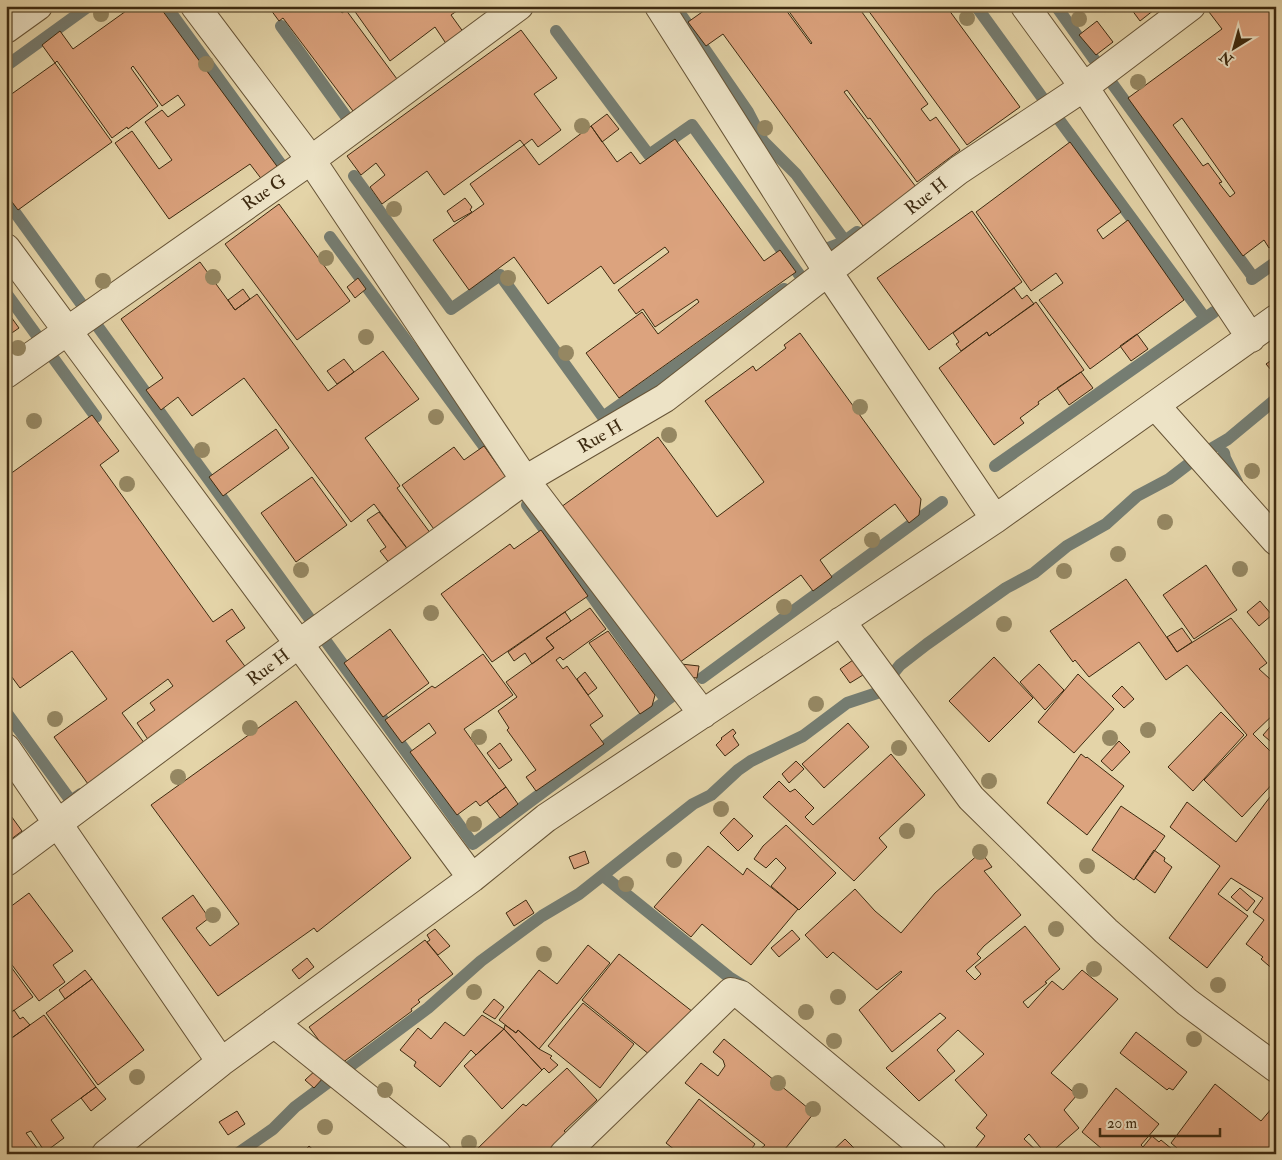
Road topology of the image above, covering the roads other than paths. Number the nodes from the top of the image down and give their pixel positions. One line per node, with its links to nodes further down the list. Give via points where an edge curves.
1 (38, 6): 7 (street)
2 (195, 6): 9 (street)
3 (519, 6): 9 (street, Rue G)
4 (659, 6): 11 (street)
5 (1025, 6): 8 (street)
6 (1191, 6): 8 (street, Rue H)
7 (6, 29)
8 (1084, 87): 11 (street, Rue H, via 959,170); 14 (street)
9 (311, 160): 13 (street, Rue G); 17 (street)
10 (6, 248): 13 (street)
11 (828, 272): 17 (street, Rue H, via 665,398); 18 (street)
12 (1276, 318): 14 (street)
13 (67, 330): 15 (street, Rue G); 21 (street)
14 (1250, 338): 16 (street)
15 (6, 374)
16 (1155, 405): 18 (street); 19 (street)
17 (525, 480): 21 (street, Rue H); 22 (street)
18 (995, 519): 20 (street)
19 (1276, 541)
20 (841, 622): 22 (street); 29 (street, via 971,798 1114,938 1187,1002)
21 (300, 643): 24 (street, Rue H); 26 (street)
22 (703, 714): 26 (street, via 546,818)
23 (6, 748): 24 (street)
24 (58, 823): 25 (street, Rue H); 28 (street)
25 (6, 862)
26 (472, 878): 27 (street)
27 (274, 1024): 28 (street); 31 (street)
28 (221, 1062): 30 (street)
29 (1276, 1068)
30 (106, 1154)
31 (437, 1154)
32 (564, 1154): 33 (street, via 731,992 741,995)
33 (932, 1154)

